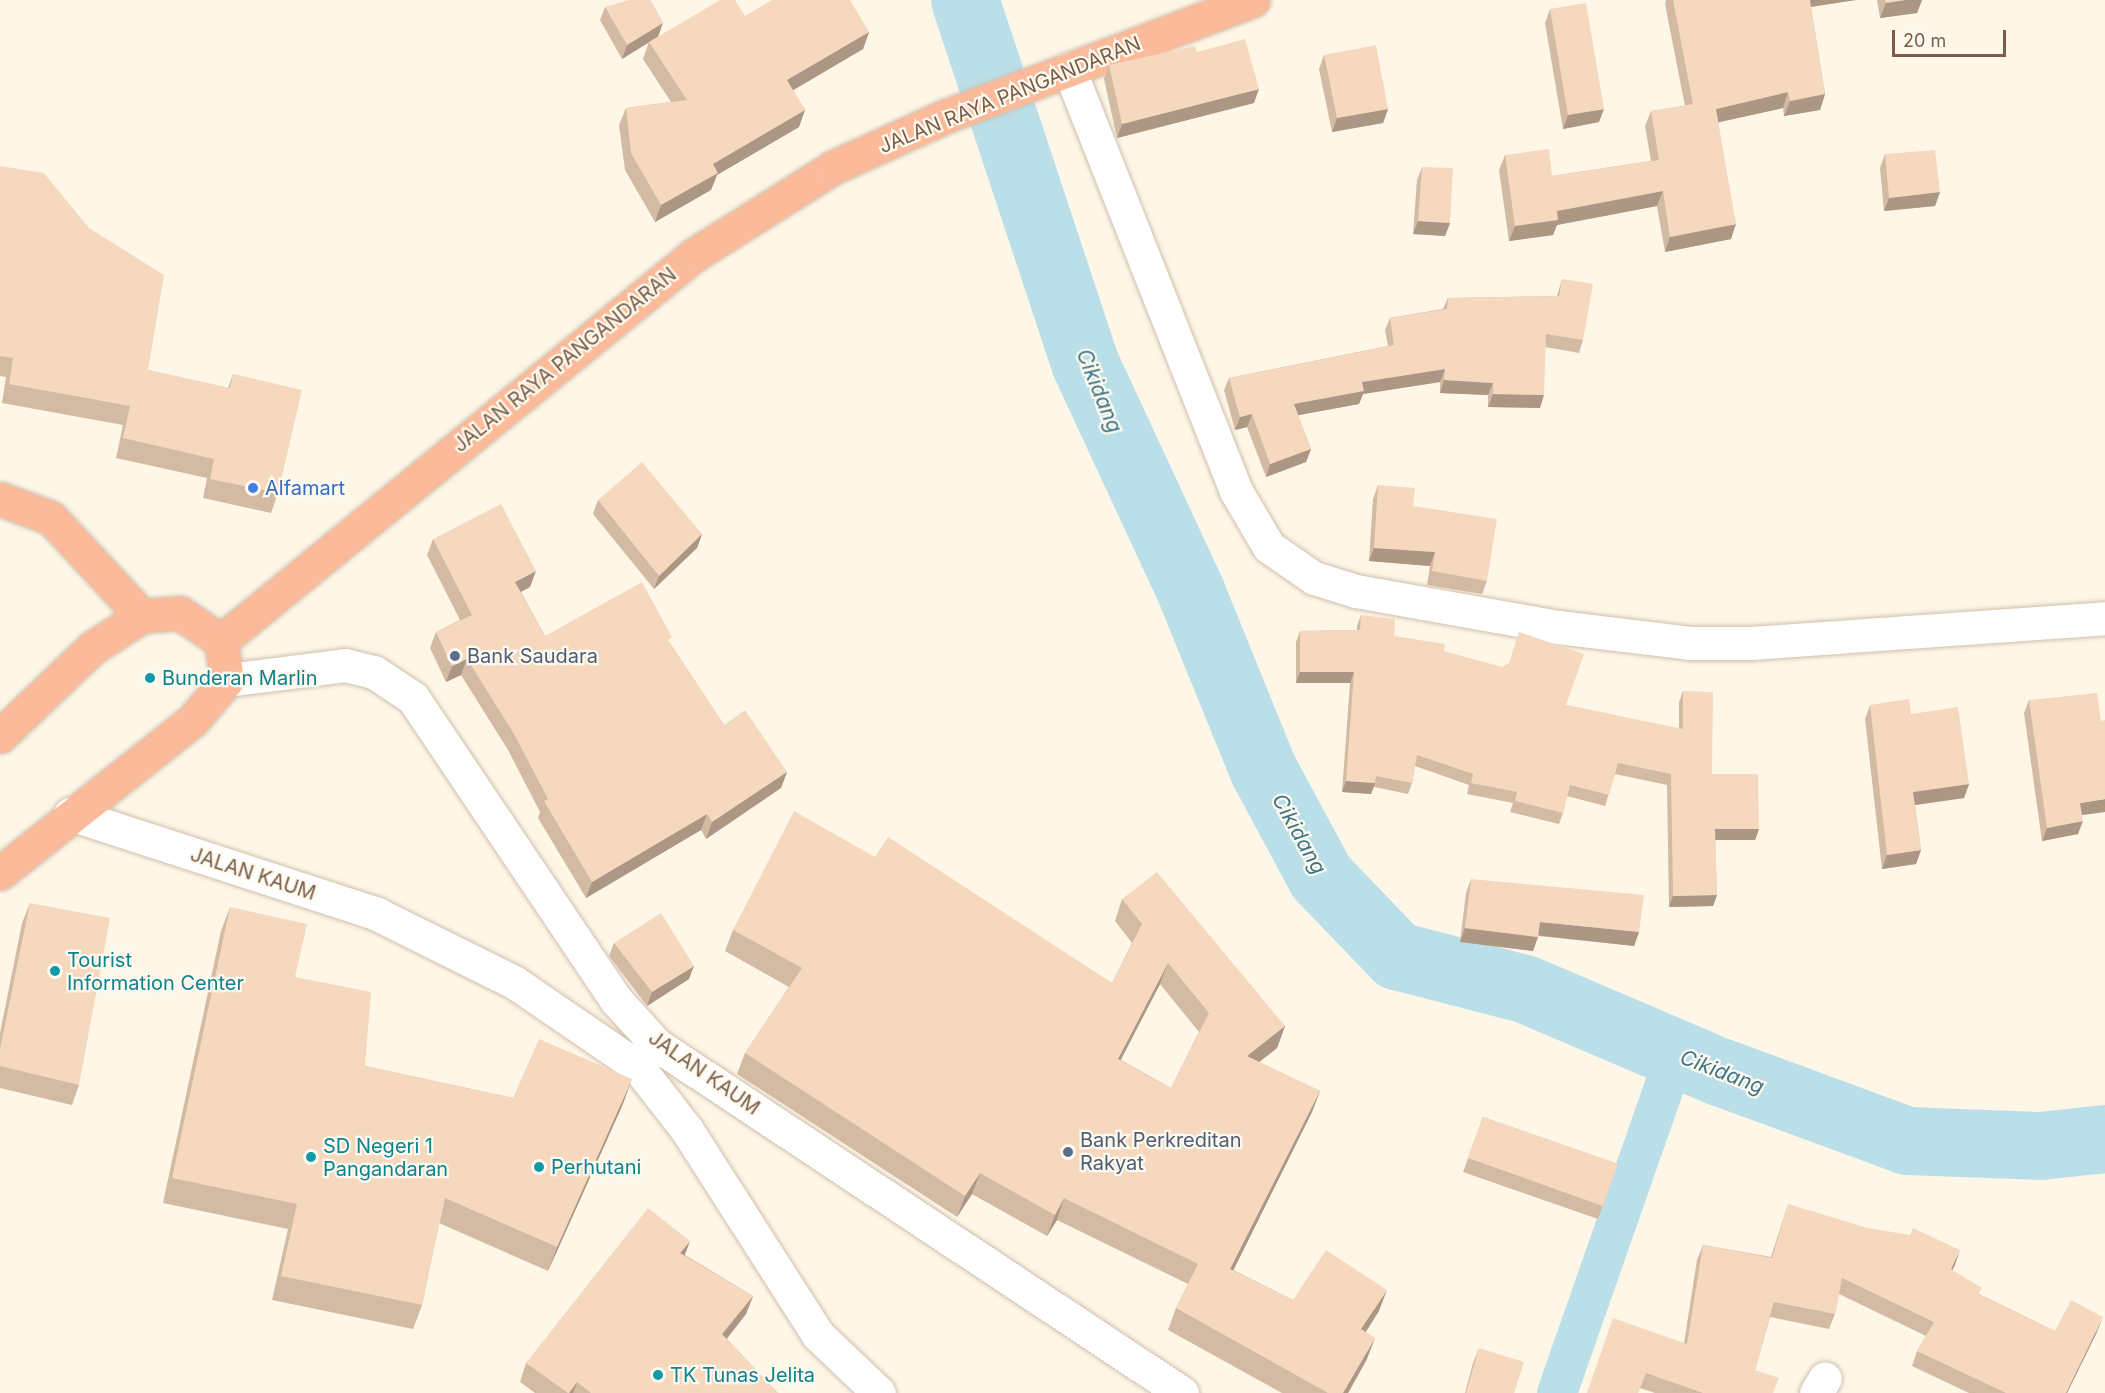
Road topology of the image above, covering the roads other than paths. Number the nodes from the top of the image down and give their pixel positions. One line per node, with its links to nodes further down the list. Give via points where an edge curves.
1 (1253, 0): 2 (highway, JALAN RAYA PANGANDARAN)
2 (1054, 74): 5 (street, via 1236,491 1269,547 1314,578 1356,591 1558,627 1690,643 1751,643); 6 (highway, JALAN RAYA PANGANDARAN, via 946,116 832,168 694,255)
3 (0, 499): 4 (highway, via 51,518)
4 (142, 616): 6 (highway, via 180,613); 8 (highway, via 92,648)
5 (2105, 618)
6 (221, 641): 7 (highway)
7 (227, 680): 9 (highway, via 193,720); 11 (street, JALAN KAUM, via 345,665 374,672 413,698 616,1000 657,1045)
8 (0, 736)
9 (70, 814): 10 (highway); 12 (street, JALAN KAUM, via 377,914 514,982 638,1067 687,1131 818,1335)
10 (0, 873)
11 (1167, 1389)
12 (879, 1393)

